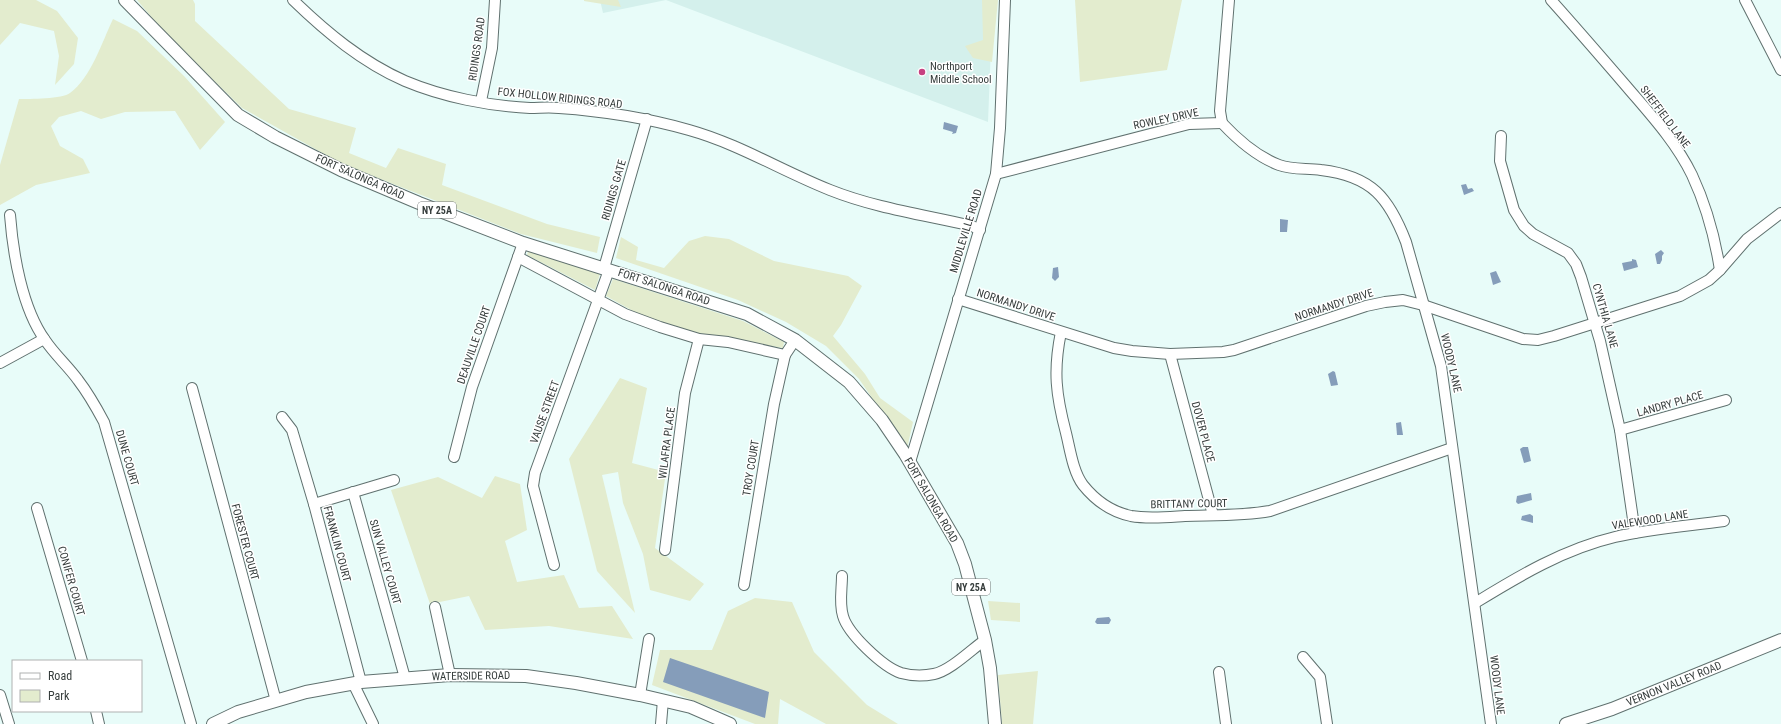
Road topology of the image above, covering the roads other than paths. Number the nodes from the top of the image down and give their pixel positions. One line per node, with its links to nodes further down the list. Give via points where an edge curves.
1 (125, 0): 17 (main road, FORT SALONGA ROAD / NY 25A, via 238,114 275,137 355,176)
2 (293, 0): 9 (street, FOX HOLLOW RIDINGS ROAD, via 336,39 383,70 430,89)
3 (495, 0): 9 (street, RIDINGS ROAD, via 492,48)
4 (1005, 0): 13 (street, MIDDLEVILLE ROAD)
5 (1229, 0): 11 (street, via 1220,111)
6 (1551, 0): 20 (street, SHEFFIELD LANE, via 1645,108 1678,151 1699,192 1717,251)
7 (1745, 0): 8 (street)
8 (1781, 70)
9 (481, 101): 10 (street, FOX HOLLOW RIDINGS ROAD, via 529,108 588,110)
10 (647, 119): 16 (street, FOX HOLLOW RIDINGS ROAD, via 720,139 857,200); 19 (street, RIDINGS GATE)
11 (1222, 123): 13 (street, ROWLEY DRIVE, via 1189,124); 23 (street, WOODY LANE, via 1251,148 1278,164 1295,169 1337,172 1369,186 1383,197 1392,209 1406,242)
12 (1501, 136): 24 (street, CYNTHIA LANE, via 1500,161 1514,210 1524,226 1533,234 1568,253 1581,277 1586,300)
13 (996, 174): 16 (street, MIDDLEVILLE ROAD)
14 (1781, 213): 20 (street, NORMANDY DRIVE, via 1747,238)
15 (10, 215): 26 (street, DUNE COURT, via 22,288)
16 (980, 230): 21 (street, MIDDLEVILLE ROAD)
17 (523, 243): 18 (street, DEAUVILLE COURT); 19 (main road, FORT SALONGA ROAD / NY 25A)
18 (518, 257): 22 (street); 37 (street, DEAUVILLE COURT, via 472,387)
19 (606, 269): 22 (street, VAUSE STREET); 28 (main road, FORT SALONGA ROAD / NY 25A, via 747,314)
20 (1720, 270): 24 (street, NORMANDY DRIVE, via 1703,284 1680,296)
21 (958, 299): 25 (street, NORMANDY DRIVE); 38 (street, MIDDLEVILLE ROAD)
22 (599, 300): 27 (street, via 625,314); 47 (street, VAUSE STREET, via 534,480 533,486)
23 (1424, 305): 24 (street, NORMANDY DRIVE, via 1523,339 1538,340); 29 (street, NORMANDY DRIVE, via 1403,300 1385,302 1234,350); 36 (street, WOODY LANE, via 1441,366)
24 (1595, 322): 35 (street, CYNTHIA LANE)
25 (1061, 332): 29 (street, NORMANDY DRIVE, via 1132,352); 43 (street, BRITTANY COURT, via 1056,356 1058,400 1082,484 1097,500 1131,516)
26 (44, 339): 31 (street); 68 (street, DUNE COURT, via 78,379 104,422)
27 (699, 339): 30 (street, via 728,342); 46 (street, WILAFRA PLACE, via 685,393)
28 (796, 340): 30 (street); 38 (main road, FORT SALONGA ROAD / NY 25A, via 850,382 882,420)
29 (1170, 354): 43 (street, DOVER PLACE)
30 (785, 355): 49 (street, TROY COURT, via 774,404)
31 (0, 363)
32 (192, 388): 64 (street, FORESTER COURT)
33 (1726, 400): 35 (street, LANDRY PLACE)
34 (282, 416): 41 (street, FRANKLIN COURT, via 292,430)
35 (1620, 430): 45 (street, CYNTHIA LANE)
36 (1452, 448): 43 (street, BRITTANY COURT, via 1270,512); 50 (street, WOODY LANE)
37 (454, 457)
38 (910, 462): 53 (main road, FORT SALONGA ROAD / NY 25A, via 957,543)
39 (394, 480): 40 (street)
40 (353, 492): 41 (street); 59 (street, SUN VALLEY COURT)
41 (314, 504): 60 (street, FRANKLIN COURT)
42 (37, 508): 56 (street, CONIFER COURT)
43 (1213, 515)
44 (1724, 521): 45 (street, VALEWOOD LANE)
45 (1635, 533): 50 (street, VALEWOOD LANE, via 1614,537 1564,554)
46 (665, 550)
47 (554, 565)
48 (842, 576): 53 (street, via 843,617 852,633 885,663 900,672 918,676 936,674)
49 (744, 585)
50 (1475, 603): 76 (street, WOODY LANE)
51 (435, 607): 58 (street)
52 (649, 638): 62 (street)
53 (985, 640): 73 (main road, FORT SALONGA ROAD / NY 25A)
54 (1781, 640): 77 (main road, VERNON VALLEY ROAD, via 1612,709)
55 (1303, 657): 75 (street, via 1320,676)
56 (82, 660)
57 (1219, 672): 74 (street)
58 (450, 675): 59 (main road, WATERSIDE ROAD); 62 (main road, WATERSIDE ROAD, via 526,676)
59 (405, 678): 60 (main road, WATERSIDE ROAD)
60 (357, 682): 64 (main road, WATERSIDE ROAD); 70 (street, FRANKLIN COURT)
61 (0, 695): 66 (street)
62 (640, 695): 63 (main road, WATERSIDE ROAD)
63 (663, 700): 71 (street); 72 (main road, WATERSIDE ROAD, via 691,707)
64 (276, 701): 69 (main road, WATERSIDE ROAD, via 238,712)
65 (96, 712): 67 (street)
66 (9, 724)
67 (99, 724)
68 (191, 724)
69 (213, 724)
70 (373, 724)
71 (661, 724)
72 (730, 724)
73 (995, 724)
74 (1226, 724)
75 (1327, 724)
76 (1490, 724)
77 (1566, 724)

